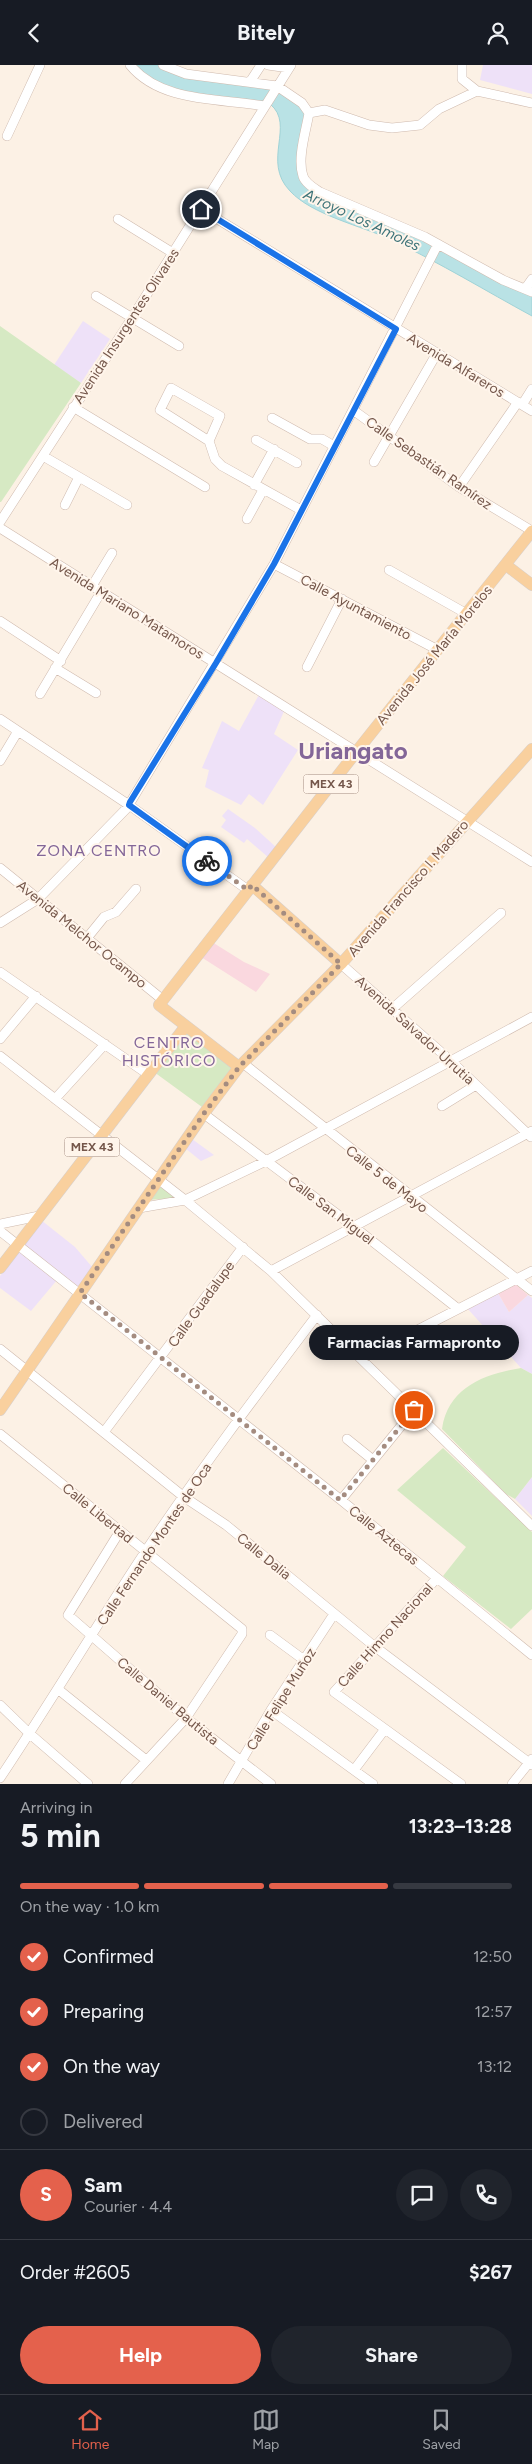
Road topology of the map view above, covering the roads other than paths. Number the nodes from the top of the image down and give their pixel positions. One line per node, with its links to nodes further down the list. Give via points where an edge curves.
1 (40, 65): 15 (street)
2 (130, 65): 13 (street, via 149,82 177,94)
3 (163, 65): 8 (street)
4 (261, 65): 9 (street)
5 (268, 65): 7 (street)
6 (462, 65): 11 (street, via 462,79)
7 (290, 66): 10 (street)
8 (183, 69): 9 (street)
9 (250, 82): 10 (street)
10 (276, 87): 13 (street, Avenida Insurgentes Olivares); 14 (street, via 302,103)
11 (477, 91): 12 (street); 14 (street, via 439,109 420,125 392,129 325,110)
12 (532, 103)
13 (265, 105): 16 (street, Avenida Insurgentes Olivares)
14 (309, 113): 18 (street, via 302,160 303,177 310,185)
15 (7, 136)
16 (201, 209): 19 (street, Avenida Insurgentes Olivares); 24 (street, Avenida Alfareros)
17 (118, 219): 19 (street)
18 (438, 245): 21 (street); 24 (street)
19 (173, 253): 23 (street, Avenida Insurgentes Olivares)
20 (532, 279): 21 (street)
21 (528, 291)
22 (96, 296): 23 (street)
23 (132, 318): 25 (street); 29 (street, Avenida Insurgentes Olivares)
24 (396, 329): 26 (street, Avenida Alfareros); 30 (street)
25 (179, 346)
26 (436, 353): 28 (street, Avenida Alfareros); 33 (street)
27 (532, 389): 28 (street)
28 (520, 403): 31 (street, Avenida Alfareros); 44 (street)
29 (73, 407): 38 (street, Avenida Insurgentes Olivares); 43 (street)
30 (353, 410): 33 (street, Calle Sebastián Ramírez); 36 (street)
31 (532, 411)
32 (272, 419): 36 (street, via 310,439 322,439)
33 (388, 436): 39 (street); 44 (street, Calle Sebastián Ramírez)
34 (256, 440): 37 (street)
35 (209, 441): 35 (street, via 220,416 171,388 160,410); 42 (street, via 215,459 222,466)
36 (334, 446): 48 (street)
37 (274, 449): 40 (street); 42 (street)
38 (43, 455): 41 (street); 50 (street, Avenida Insurgentes Olivares)
39 (374, 462)
40 (297, 463)
41 (79, 477): 46 (street); 47 (street)
42 (254, 485): 45 (street)
43 (205, 487)
44 (459, 487): 52 (street, Calle Sebastián Ramírez)
45 (263, 490): 48 (street); 49 (street)
46 (65, 505)
47 (128, 505)
48 (301, 511): 54 (street)
49 (247, 519)
50 (0, 522)
51 (0, 528): 58 (street, Avenida Mariano Matamoros)
52 (532, 531): 55 (main road, MEX 43)
53 (112, 553): 58 (street)
54 (274, 564): 60 (street, Calle Ayuntamiento); 64 (street)
55 (506, 565): 57 (main road); 61 (main road, Avenida José María Morelos / MEX 43)
56 (389, 571): 61 (street)
57 (532, 585)
58 (92, 586): 59 (street, Avenida Mariano Matamoros)
59 (102, 592): 64 (street, Avenida Mariano Matamoros); 65 (street)
60 (342, 599): 63 (street, Calle Ayuntamiento); 66 (street)
61 (467, 614): 63 (main road, Avenida José María Morelos / MEX 43)
62 (0, 621): 65 (street)
63 (438, 650): 72 (main road, Avenida José María Morelos / MEX 43)
64 (216, 663): 72 (street, Avenida Mariano Matamoros); 74 (street)
65 (58, 664): 67 (street); 68 (street)
66 (307, 667)
67 (40, 693)
68 (96, 693)
69 (0, 719): 70 (street)
70 (18, 731): 73 (street); 74 (street)
71 (532, 749): 75 (main road, Avenida Francisco I. Madero)
72 (357, 751): 75 (street, Avenida Mariano Matamoros); 78 (main road, Avenida José María Morelos / MEX 43)
73 (0, 761)
74 (129, 805): 78 (street); 80 (street)
75 (467, 821): 76 (street, Avenida Mariano Matamoros); 84 (main road, Avenida Francisco I. Madero)
76 (532, 862)
77 (0, 868): 80 (street, Avenida Melchor Ocampo)
78 (250, 888): 84 (main road, Avenida Salvador Urrutia); 87 (main road, Avenida José María Morelos / MEX 43)
79 (136, 889): 83 (street)
80 (38, 899): 82 (street); 83 (street, Avenida Melchor Ocampo)
81 (501, 913): 88 (street)
82 (0, 923)
83 (86, 938): 87 (street, Avenida Melchor Ocampo)
84 (341, 964): 88 (street, Avenida Salvador Urrutia); 95 (main road, Avenida Francisco I. Madero)
85 (0, 972): 86 (street)
86 (36, 997): 91 (street); 92 (street)
87 (161, 1002): 90 (main road)
88 (392, 1009): 94 (street, Avenida Salvador Urrutia)
89 (532, 1017): 94 (street)
90 (185, 1027): 95 (main road); 96 (main road, MEX 43)
91 (0, 1039)
92 (105, 1044): 96 (street); 98 (street)
93 (0, 1056): 98 (street)
94 (451, 1061): 97 (street, Avenida Salvador Urrutia); 101 (street)
95 (242, 1065): 100 (main road, Avenida Francisco I. Madero); 101 (street, Calle 5 de Mayo)
96 (149, 1075): 102 (main road, MEX 43)
97 (476, 1085): 99 (street); 103 (street, Avenida Salvador Urrutia)
98 (55, 1099): 102 (street)
99 (442, 1106)
100 (204, 1114): 104 (street, Calle San Miguel); 105 (main road, Avenida Francisco I. Madero)
101 (324, 1128): 104 (street); 106 (street, Calle 5 de Mayo)
102 (102, 1135): 105 (street); 109 (main road, MEX 43)
103 (531, 1135): 106 (street)
104 (266, 1161): 107 (street); 111 (street, Calle San Miguel)
105 (159, 1180): 107 (street); 108 (main road, Avenida Francisco I. Madero)
106 (410, 1197): 111 (street); 118 (street, Calle 5 de Mayo)
107 (185, 1200): 108 (street); 114 (street)
108 (139, 1208): 120 (main road, Avenida Francisco I. Madero)
109 (39, 1216): 110 (street); 113 (main road, MEX 43)
110 (0, 1224)
111 (353, 1226): 116 (street); 121 (street, Calle San Miguel)
112 (0, 1231): 113 (street, Calle Aztecas)
113 (18, 1245): 115 (main road, MEX 43); 120 (street, Calle Aztecas)
114 (243, 1247): 116 (street); 124 (street, Calle Guadalupe)
115 (0, 1267)
116 (272, 1271): 122 (street)
117 (532, 1271): 118 (street)
118 (516, 1279): 119 (street, Calle 5 de Mayo); 121 (street)
119 (532, 1291)
120 (80, 1293): 124 (street, Calle Aztecas); 126 (main road, Avenida Francisco I. Madero)
121 (457, 1308): 125 (street)
122 (317, 1315): 125 (street); 129 (street, Calle Fernando Montes de Oca)
123 (0, 1349): 126 (street, Calle Dalia)
124 (161, 1358): 129 (street, Calle Aztecas); 130 (street, Calle Guadalupe)
125 (362, 1359): 128 (street)
126 (27, 1371): 127 (main road, Avenida Francisco I. Madero); 130 (street, Calle Dalia)
127 (1, 1406)
128 (414, 1410): 133 (street); 136 (street)
129 (239, 1419): 134 (street, Calle Fernando Montes de Oca); 135 (street, Calle Aztecas)
130 (104, 1432): 134 (street, Calle Dalia)
131 (0, 1434): 137 (street, Calle Libertad)
132 (347, 1439): 133 (street)
133 (374, 1460): 135 (street)
134 (184, 1497): 138 (street, Calle Fernando Montes de Oca); 140 (street, Calle Dalia, via 226,1525)
135 (340, 1500): 139 (street, Calle Aztecas)
136 (532, 1526)
137 (120, 1531): 138 (street, Calle Libertad); 142 (street, Calle Daniel Bautista, via 68,1615)
138 (145, 1552): 142 (street, Calle Fernando Montes de Oca); 149 (street, Calle Libertad, via 242,1629)
139 (437, 1578): 143 (street, Calle Himno Nacional); 144 (street, Calle Aztecas)
140 (334, 1614): 143 (street, Calle Dalia); 145 (street, Calle Felipe Muñoz)
141 (270, 1635): 145 (street)
142 (92, 1636): 146 (street, Calle Fernando Montes de Oca); 149 (street, Calle Daniel Bautista)
143 (374, 1646): 150 (street, Calle Himno Nacional, via 334,1693); 154 (street, Calle Dalia)
144 (532, 1655)
145 (304, 1660): 148 (street, Calle Felipe Muñoz)
146 (59, 1689): 151 (street, Calle Fernando Montes de Oca); 152 (street)
147 (0, 1705): 151 (street)
148 (271, 1710): 153 (street, Calle Felipe Muñoz); 155 (street)
149 (186, 1717): 152 (street); 153 (street, Calle Daniel Bautista)
150 (385, 1729): 155 (street); 162 (street)
151 (30, 1734): 156 (street, Calle Fernando Montes de Oca); 157 (street)
152 (146, 1760): 158 (street)
153 (241, 1762): 159 (street, Calle Felipe Muñoz); 160 (street, Calle Daniel Bautista)
154 (531, 1762): 163 (street)
155 (354, 1769): 161 (street)
156 (0, 1778)
157 (88, 1784)
158 (125, 1784)
159 (228, 1784)
160 (271, 1784)
161 (373, 1784)
162 (462, 1784)
163 (512, 1784)

